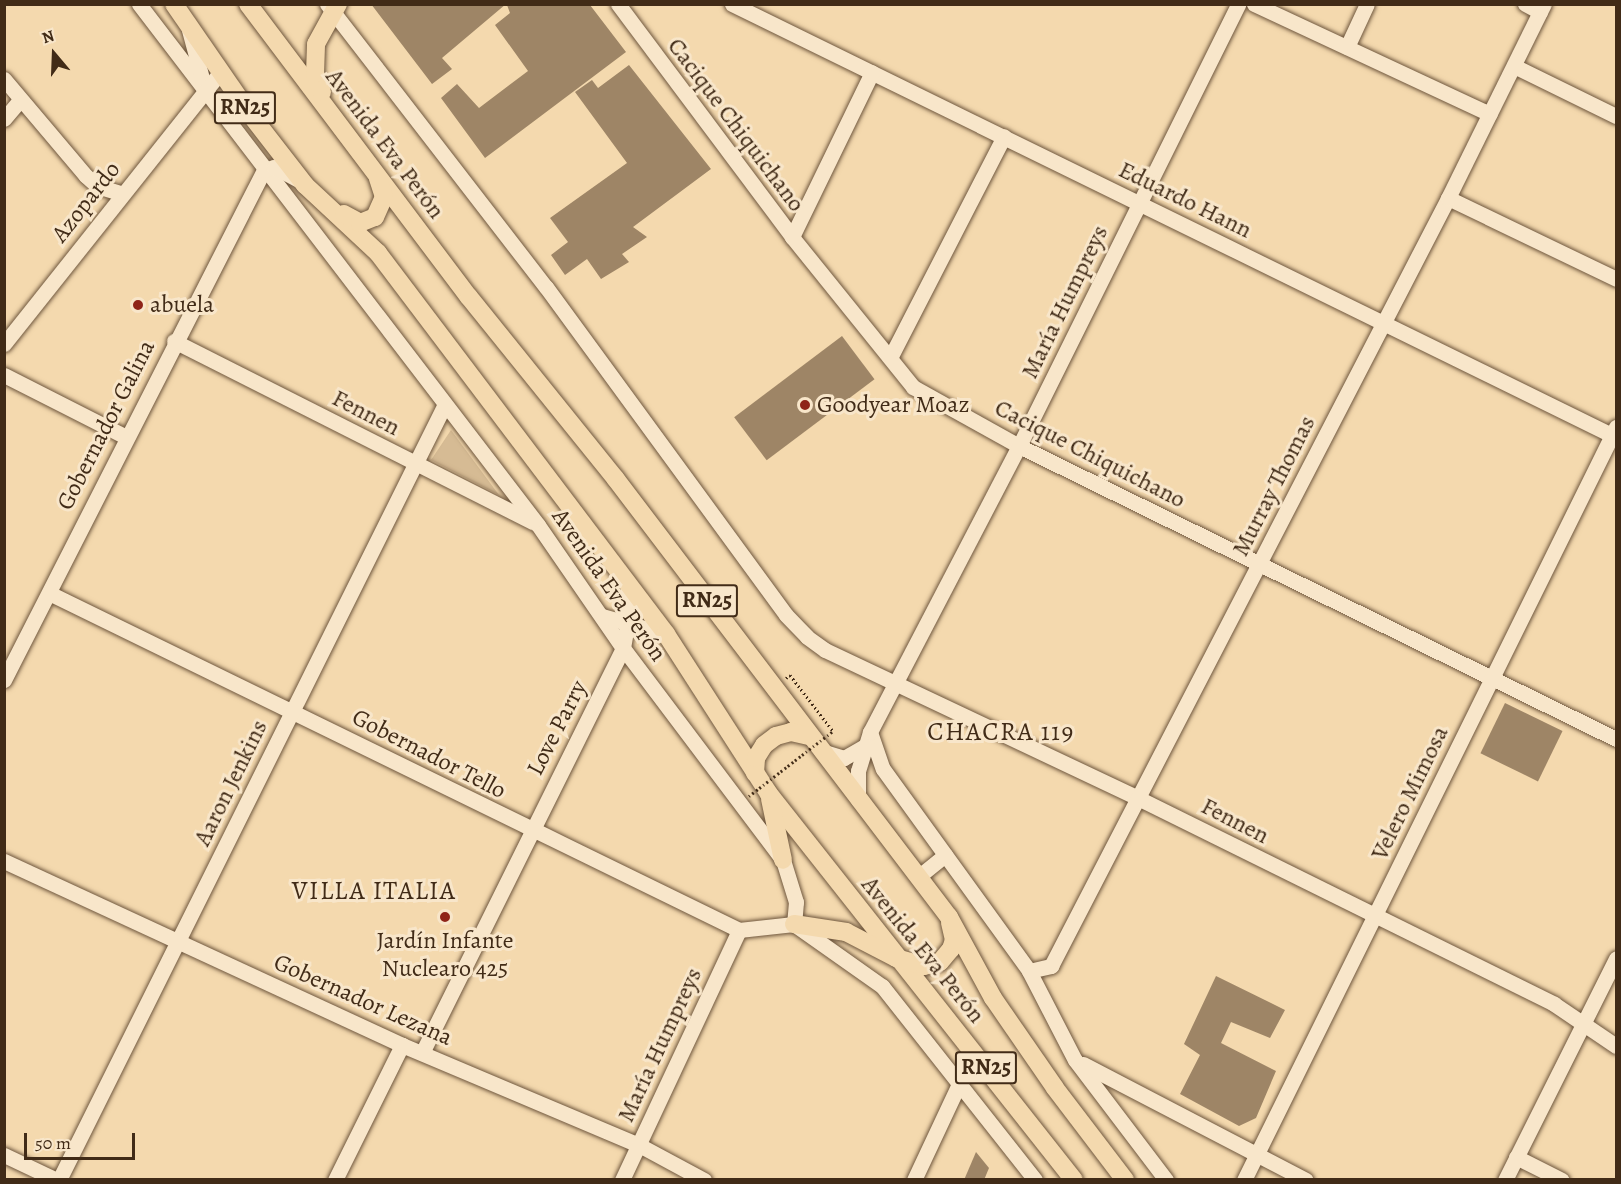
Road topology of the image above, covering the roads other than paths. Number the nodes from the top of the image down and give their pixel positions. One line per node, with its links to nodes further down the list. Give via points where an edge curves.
1 (139, 4): 20 (street, Avenida Eva Perón)
2 (248, 4): 13 (main road, Avenida Eva Perón / RN25)
3 (618, 4): 34 (street, Cacique Chiquichano)
4 (732, 4): 18 (street, Eduardo Hann)
5 (1238, 4): 32 (street, María Humpreys)
6 (1254, 4): 15 (street)
7 (1367, 4): 15 (street)
8 (1525, 4): 11 (street)
9 (175, 5): 12 (main road, Avenida Eva Perón / RN25)
10 (333, 7): 14 (main road); 54 (street, Avenida Eva Perón, via 546,287 786,615)
11 (1542, 8): 16 (street, Murray Thomas)
12 (188, 28): 17 (main road, Avenida Eva Perón / RN25); 20 (street)
13 (272, 33): 14 (main road, via 292,48 305,49); 22 (main road, Avenida Eva Perón / RN25)
14 (316, 44): 22 (main road, via 315,74)
15 (1347, 47): 23 (street)
16 (1514, 66): 23 (street, Murray Thomas); 24 (street)
17 (220, 72): 20 (street, Azopardo); 29 (main road, Avenida Eva Perón / RN25)
18 (872, 72): 26 (street, Eduardo Hann); 34 (street)
19 (4, 79): 21 (street)
20 (206, 91): 28 (street, Avenida Eva Perón); 30 (street, Azopardo)
21 (20, 100): 25 (street); 30 (street, via 86,176 97,186)
22 (329, 109): 27 (main road, Avenida Eva Perón / RN25)
23 (1490, 114): 31 (street, Murray Thomas)
24 (1617, 116)
25 (4, 119)
26 (1004, 136): 32 (street, Eduardo Hann); 39 (street)
27 (373, 165): 33 (main road, via 384,197 375,217 360,223); 59 (main road, Avenida Eva Perón / RN25, via 469,297 615,478)
28 (264, 170): 29 (street, via 274,167); 37 (street, Gobernador Galina); 41 (street, Avenida Eva Perón)
29 (305, 185): 33 (main road, Avenida Eva Perón / RN25)
30 (120, 193): 38 (street, Azopardo)
31 (1448, 198): 35 (street); 36 (street, Murray Thomas)
32 (1139, 203): 36 (street, Eduardo Hann); 44 (street, María Humpreys)
33 (334, 209): 48 (main road, Avenida Eva Perón / RN25, via 378,253)
34 (792, 237): 39 (street, Cacique Chiquichano)
35 (1617, 279)
36 (1382, 321): 42 (street, Eduardo Hann); 47 (street, Murray Thomas)
37 (174, 341): 43 (street, Gobernador Galina); 45 (street, Fennen)
38 (4, 344)
39 (891, 356): 44 (street, Cacique Chiquichano, via 913,387)
40 (4, 375): 43 (street)
41 (444, 406): 45 (street, Aaron Jenkins); 46 (street, Avenida Eva Perón)
42 (1615, 433): 55 (street, Velero Mimosa)
43 (126, 437): 49 (street, Gobernador Galina)
44 (1019, 446): 47 (street, Cacique Chiquichano); 57 (street, María Humpreys)
45 (415, 463): 46 (street, Fennen); 58 (street, Aaron Jenkins)
46 (538, 525): 50 (street, Avenida Eva Perón)
47 (1260, 563): 55 (street, Cacique Chiquichano); 65 (street, Murray Thomas)
48 (627, 582): 51 (street, Love Parry); 52 (main road, Avenida Eva Perón / RN25)
49 (49, 592): 56 (street, Gobernador Galina); 58 (street, Gobernador Tello)
50 (602, 616): 51 (street); 53 (street, Avenida Eva Perón)
51 (628, 621): 52 (street); 53 (street, Love Parry)
52 (666, 634): 63 (main road, Avenida Eva Perón / RN25)
53 (623, 648): 67 (street, Love Parry); 69 (street, Avenida Eva Perón)
54 (825, 651): 57 (street, Fennen)
55 (1493, 677): 61 (street, Cacique Chiquichano); 73 (street, Velero Mimosa)
56 (4, 680)
57 (895, 685): 60 (street, María Humpreys); 65 (street, Fennen)
58 (292, 710): 67 (street, Gobernador Tello); 76 (street, Aaron Jenkins)
59 (808, 736): 62 (main road, Avenida Eva Perón / RN25); 63 (main road, via 791,732 776,736 756,758)
60 (868, 739): 62 (street, via 844,758); 66 (street, María Humpreys, via 858,771); 68 (street, via 883,769)
61 (1617, 739)
62 (821, 751): 66 (main road, Avenida Eva Perón / RN25)
63 (754, 773): 64 (main road, Avenida Eva Perón / RN25)
64 (769, 794): 69 (main road); 77 (main road, Avenida Eva Perón / RN25)
65 (1138, 798): 73 (street, Fennen); 79 (street, Murray Thomas, via 1051,966)
66 (858, 800): 71 (main road, Avenida Eva Perón / RN25)
67 (530, 831): 75 (street, Gobernador Tello); 83 (street, Love Parry)
68 (945, 855): 71 (street); 79 (street)
69 (783, 860): 74 (street, Avenida Eva Perón, via 796,902)
70 (4, 861): 76 (street, Gobernador Lezana)
71 (918, 877): 72 (main road, Avenida Eva Perón / RN25)
72 (949, 917): 77 (main road, via 954,940 940,962 924,966); 97 (main road, Avenida Eva Perón / RN25, via 999,1007)
73 (1374, 917): 80 (street, Fennen, via 1554,1004); 88 (street, Velero Mimosa)
74 (794, 924): 75 (street); 77 (main road, via 846,932); 85 (street, via 882,986)
75 (739, 930): 86 (street, María Humpreys)
76 (177, 942): 81 (street, Gobernador Lezana); 90 (street, Aaron Jenkins)
77 (896, 958): 96 (main road, Avenida Eva Perón / RN25)
78 (1617, 958): 80 (street)
79 (1029, 971): 84 (street)
80 (1583, 1025): 82 (street, Fennen); 89 (street)
81 (402, 1045): 83 (street, Gobernador Lezana); 91 (street)
82 (1617, 1046)
83 (423, 1051): 86 (street, Gobernador Lezana)
84 (1076, 1060): 88 (street); 98 (street)
85 (960, 1082): 94 (street); 95 (street)
86 (639, 1145): 92 (street, María Humpreys); 93 (street, Gobernador Lezana)
87 (4, 1155): 90 (street)
88 (1257, 1155): 99 (street, Velero Mimosa); 100 (street)
89 (1516, 1157): 101 (street); 102 (street)
90 (58, 1179)
91 (335, 1179)
92 (622, 1179)
93 (704, 1179)
94 (914, 1179)
95 (1035, 1179)
96 (1074, 1179)
97 (1125, 1179)
98 (1166, 1179)
99 (1244, 1179)
100 (1306, 1179)
101 (1505, 1179)
102 (1562, 1179)

